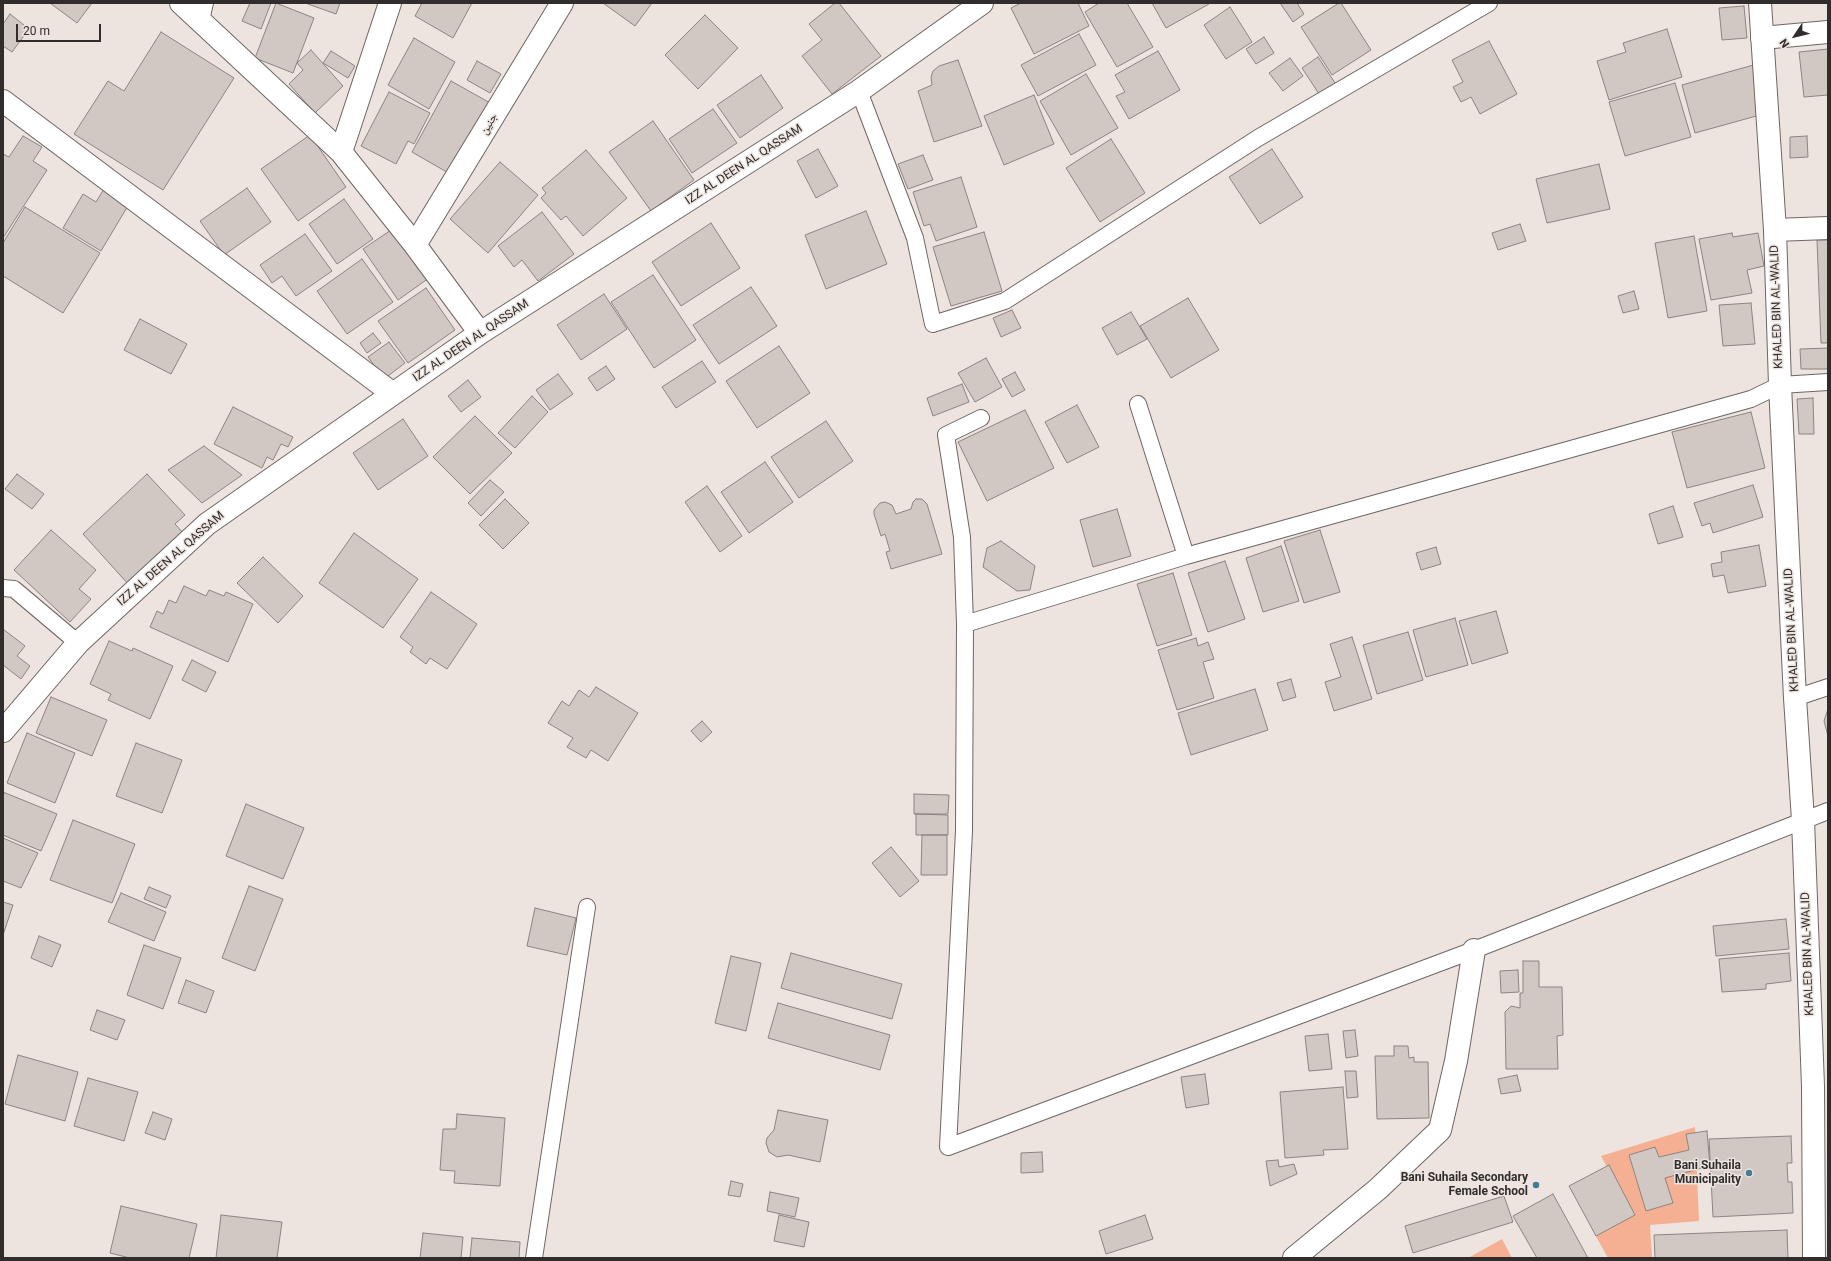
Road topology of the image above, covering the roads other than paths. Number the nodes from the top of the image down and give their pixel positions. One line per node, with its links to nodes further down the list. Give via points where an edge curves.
1 (182, 3): 7 (street)
2 (390, 3): 12 (street)
3 (562, 3): 15 (street, جنين)
4 (982, 3): 10 (street, IZZ AL DEEN AL QASSAM)
5 (1489, 3): 10 (lane, via 1258,138 1005,301 933,324 916,238)
6 (1760, 3): 9 (street, KHALED BIN AL-WALID)
7 (203, 12): 12 (street)
8 (1828, 32): 9 (street)
9 (1762, 38): 14 (street, KHALED BIN AL-WALID)
10 (859, 91): 16 (street, IZZ AL DEEN AL QASSAM)
11 (3, 101): 19 (street)
12 (341, 152): 15 (street)
13 (1828, 228): 14 (street)
14 (1775, 230): 18 (street, KHALED BIN AL-WALID)
15 (415, 245): 16 (street)
16 (480, 333): 19 (street, IZZ AL DEEN AL QASSAM)
17 (1828, 382): 18 (lane)
18 (1780, 385): 22 (lane, via 1752,399); 27 (street, KHALED BIN AL-WALID)
19 (392, 393): 25 (street, IZZ AL DEEN AL QASSAM, via 207,524)
20 (1138, 404): 22 (lane)
21 (981, 418): 24 (lane, via 946,435 962,537)
22 (1186, 556): 24 (lane)
23 (3, 588): 25 (lane, via 14,588)
24 (965, 624): 32 (lane, via 964,830 948,1147)
25 (78, 643): 28 (street, IZZ AL DEEN AL QASSAM)
26 (1828, 687): 27 (lane)
27 (1795, 698): 30 (street, KHALED BIN AL-WALID)
28 (3, 731)
29 (1828, 811): 30 (lane)
30 (1803, 820): 32 (lane); 35 (street, KHALED BIN AL-WALID, via 1813,1086)
31 (586, 907): 33 (lane)
32 (1474, 950): 34 (street, via 1456,1061 1440,1130 1378,1189)
33 (534, 1258)
34 (1294, 1258)
35 (1814, 1258)

